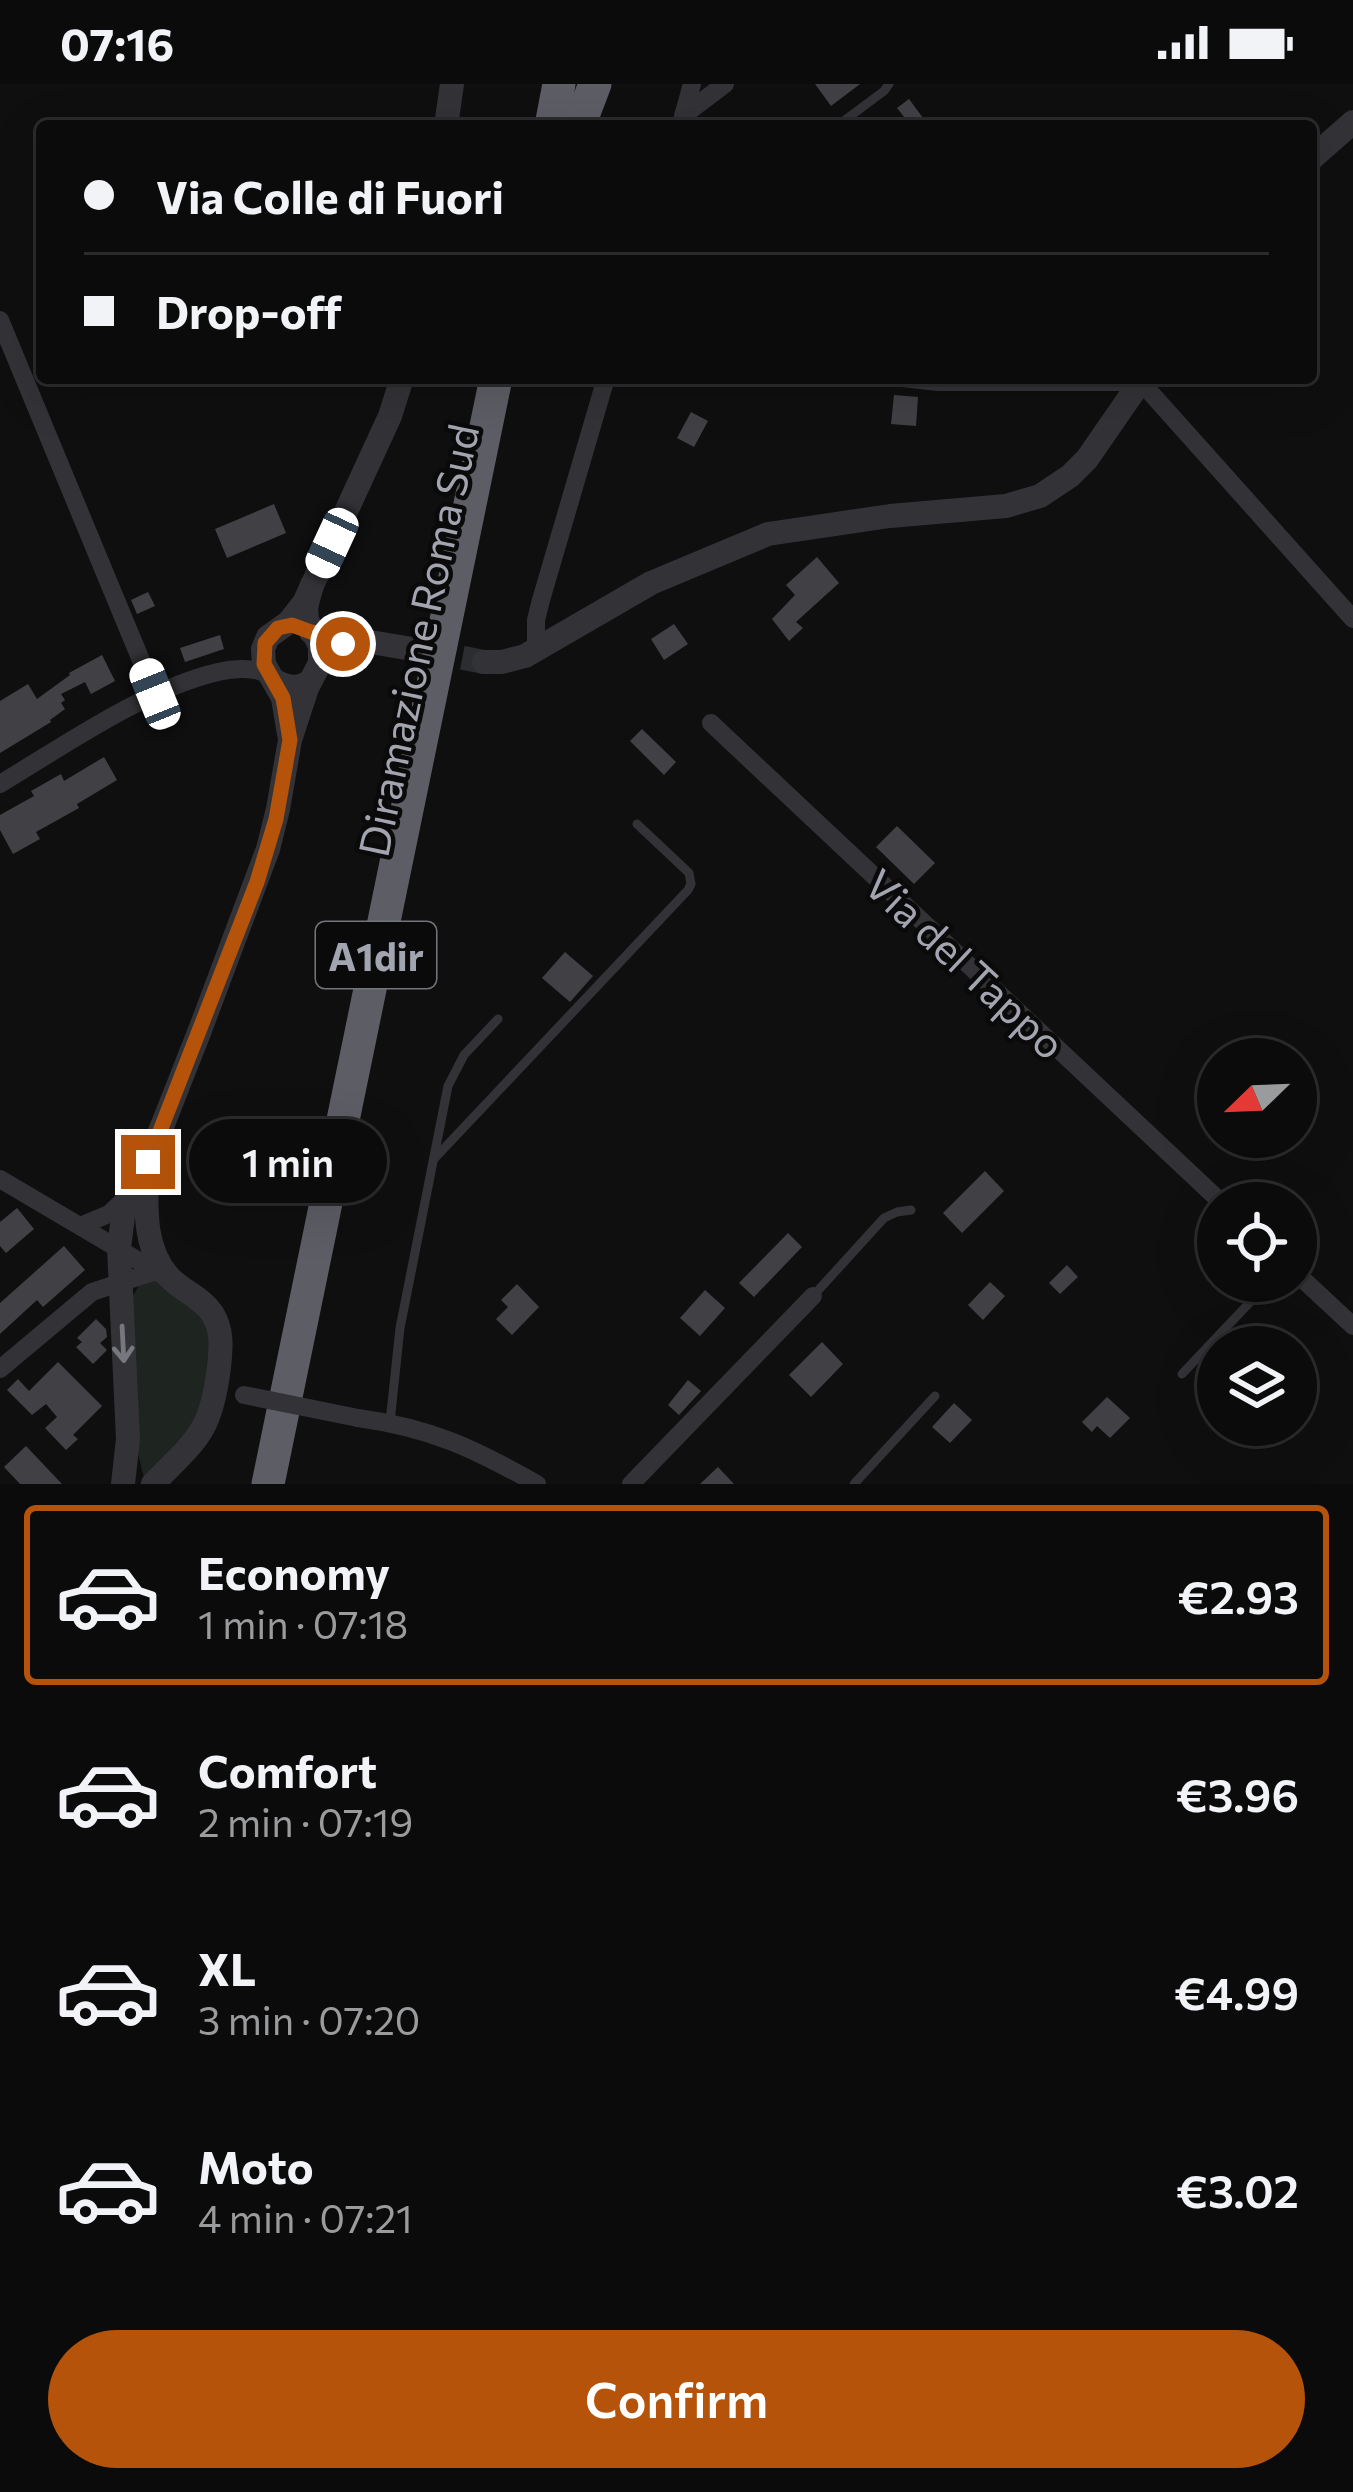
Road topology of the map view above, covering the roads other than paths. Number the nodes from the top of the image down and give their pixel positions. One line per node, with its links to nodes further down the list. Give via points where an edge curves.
1 (452, 84): 8 (street)
2 (559, 84): 9 (highway)
3 (580, 84): 10 (highway)
4 (595, 84): 11 (highway)
5 (692, 84): 12 (street)
6 (725, 84): 13 (street)
7 (890, 84): 14 (lane)
8 (447, 120)
9 (552, 120)
10 (576, 120)
11 (578, 120)
12 (682, 120)
13 (683, 120)
14 (845, 120)
15 (1353, 122): 16 (street)
16 (1317, 154)
17 (0, 320): 36 (street)
18 (400, 384): 24 (street)
19 (495, 384): 65 (highway, Diramazione Roma Sud / A1dir)
20 (516, 384): 66 (highway, Diramazione Roma Sud / A1dir)
21 (604, 384): 30 (street, via 541,600)
22 (1139, 384): 30 (street, via 1087,459 1037,498 768,534 650,583)
23 (1146, 384): 25 (street)
24 (312, 585): 26 (street); 27 (street)
25 (1353, 619)
26 (284, 626): 27 (street); 29 (street)
27 (311, 632): 28 (street); 33 (street, via 320,646)
28 (361, 640): 31 (street); 33 (street, via 338,646)
29 (263, 649): 34 (street); 35 (street)
30 (536, 650): 32 (street)
31 (424, 651)
32 (484, 662)
33 (318, 668): 35 (street, via 302,683); 38 (street)
34 (232, 669): 35 (street); 36 (street)
35 (272, 676): 38 (street)
36 (155, 694): 39 (street)
37 (711, 723): 44 (street, Via del Tappo)
38 (290, 740): 45 (street, via 264,862)
39 (0, 784)
40 (637, 824): 42 (lane, via 689,873 688,890)
41 (498, 1018): 42 (lane, via 450,1079)
42 (434, 1159): 60 (lane)
43 (0, 1179): 47 (street)
44 (1200, 1182)
45 (138, 1198): 47 (street); 48 (street, via 123,1216); 49 (street)
46 (911, 1210): 52 (lane, via 884,1218)
47 (80, 1226): 48 (street)
48 (125, 1252): 49 (street); 50 (street)
49 (164, 1275): 50 (street); 58 (street, via 217,1322)
50 (120, 1282): 56 (street, via 86,1296); 61 (street, one-way to 61)
51 (1317, 1293): 54 (street)
52 (814, 1296): 68 (street)
53 (1250, 1302): 57 (lane)
54 (1353, 1326)
55 (0, 1340): 56 (street)
56 (8, 1362)
57 (1182, 1374)
58 (216, 1390): 60 (street, bridge); 64 (street, via 202,1431)
59 (935, 1396): 69 (lane)
60 (389, 1422): 67 (street, via 463,1444)
61 (128, 1439): 62 (street); 63 (street)
62 (123, 1484)
63 (141, 1484)
64 (153, 1484)
65 (268, 1484)
66 (290, 1484)
67 (537, 1484)
68 (631, 1484)
69 (854, 1484)

